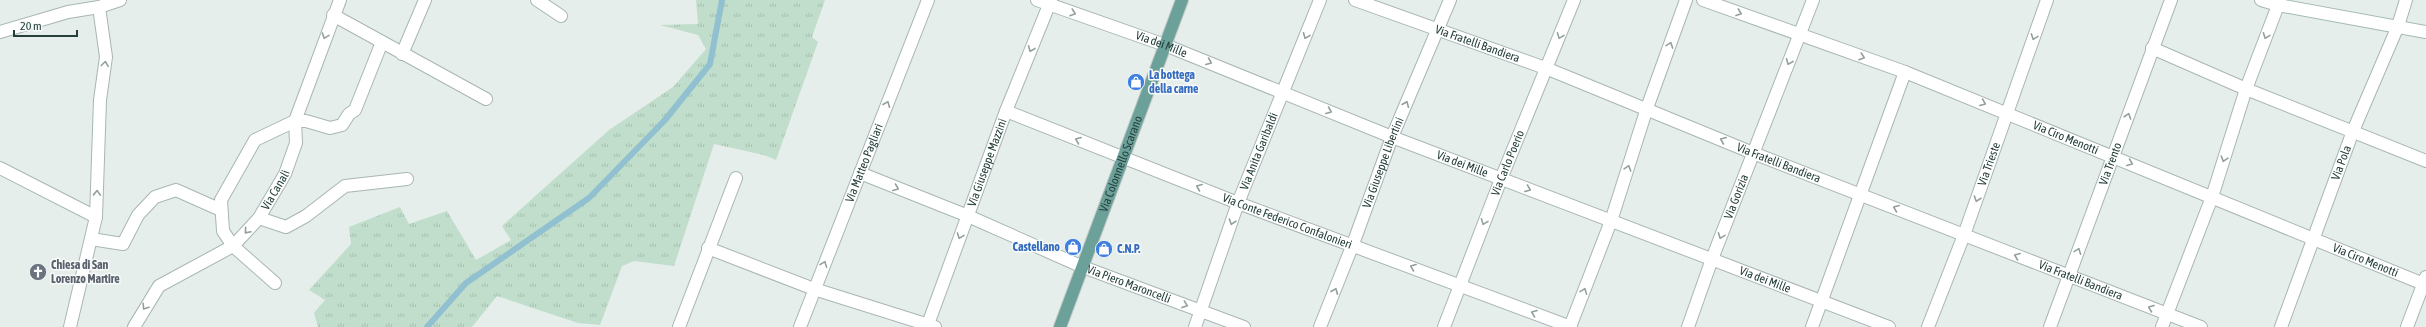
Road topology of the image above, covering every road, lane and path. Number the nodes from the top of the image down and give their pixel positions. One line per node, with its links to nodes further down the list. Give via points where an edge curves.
1 (120, 0): 22 (street)
2 (340, 0): 23 (street, Via Canali)
3 (425, 0): 33 (street)
4 (537, 0): 24 (street)
5 (928, 0): 50 (street, Via Matteo Pagliari, one-way to 5)
6 (1036, 0): 19 (street, Via dei Mille)
7 (1182, 0): 31 (main road, Via Colonnello Scarano)
8 (1320, 0): 37 (street, Via Anita Garibaldi, one-way to 37)
9 (1355, 0): 26 (street, Via Fratelli Bandiera)
10 (1450, 0): 26 (street, Via Giuseppe Libertini)
11 (1574, 0): 34 (street, Via Carlo Poerio, one-way to 34)
12 (1686, 0): 39 (street, one-way to 12)
13 (1702, 0): 29 (street, Via Ciro Menotti, one-way to 29)
14 (1813, 0): 29 (street, Via Gorizia)
15 (2048, 0): 41 (street, Via Trieste, one-way to 41)
16 (2171, 0): 32 (street, Via Trento)
17 (2261, 0): 20 (street)
18 (2406, 0): 25 (street, Via Pola)
19 (1050, 2): 31 (street, Via dei Mille, one-way to 31); 40 (street, Via Giuseppe Mazzini, one-way to 40)
20 (2279, 3): 25 (street); 36 (street, one-way to 36)
21 (81, 4): 22 (street); 27 (street)
22 (98, 7): 59 (street, one-way to 22, via 100,100 106,57)
23 (333, 15): 30 (street); 42 (street, Via Canali, one-way to 42)
24 (561, 16)
25 (2398, 26): 28 (street); 43 (street, Via Pola)
26 (1438, 30): 34 (street, Via Fratelli Bandiera); 44 (street, Via Giuseppe Libertini, one-way to 26)
27 (0, 32)
28 (2426, 32)
29 (1799, 35): 35 (street, Via Ciro Menotti, one-way to 35); 45 (street, Via Gorizia, one-way to 45)
30 (382, 42): 33 (street); 42 (street, via 355,110 342,125 330,128 306,121)
31 (1165, 45): 37 (street, Via dei Mille, one-way to 37); 47 (main road, Via Colonnello Scarano)
32 (2152, 48): 36 (street); 46 (street, Via Trento, one-way to 32)
33 (402, 54): 38 (street)
34 (1548, 69): 39 (street, Via Fratelli Bandiera); 53 (street, Via Carlo Poerio)
35 (1905, 72): 41 (street, Via Ciro Menotti, one-way to 41); 54 (street)
36 (2246, 89): 43 (street); 55 (street, one-way to 55)
37 (1284, 92): 44 (street, Via dei Mille, one-way to 44); 56 (street, Via Anita Garibaldi)
38 (486, 99)
39 (1647, 108): 45 (street, Via Fratelli Bandiera, one-way to 39); 61 (street, one-way to 39)
40 (1006, 111): 47 (street, Via Conte Federico Confalonieri, one-way to 40); 58 (street, Via Giuseppe Mazzini)
41 (2007, 113): 46 (street, Via Ciro Menotti); 62 (street, Via Trieste, one-way to 62)
42 (295, 121): 57 (street, via 255,140 221,200); 60 (street, Via Canali, via 296,143 285,174)
43 (2353, 131): 48 (street); 63 (street, Via Pola)
44 (1392, 137): 53 (street, Via dei Mille); 65 (street, Via Giuseppe Libertini)
45 (1752, 153): 54 (street, Via Fratelli Bandiera); 68 (street, Via Gorizia, one-way to 68)
46 (2115, 156): 55 (street, Via Ciro Menotti, one-way to 55); 70 (street, Via Trento, one-way to 46)
47 (1123, 157): 56 (street, Via Conte Federico Confalonieri, one-way to 47); 69 (main road, Via Colonnello Scarano)
48 (2426, 161)
49 (0, 168): 59 (street)
50 (860, 173): 58 (street, Via Piero Maroncelli, one-way to 58); 74 (street, Via Matteo Pagliari, one-way to 50)
51 (736, 178): 67 (street)
52 (407, 179): 60 (street, via 345,186 306,216 286,227)
53 (1501, 179): 61 (street, Via dei Mille, one-way to 61); 73 (street, Via Carlo Poerio, one-way to 73)
54 (1861, 195): 62 (street, Via Fratelli Bandiera, one-way to 54); 75 (street)
55 (2212, 197): 63 (street, Via Ciro Menotti); 77 (street)
56 (1238, 203): 65 (street, Via Conte Federico Confalonieri); 76 (street, Via Anita Garibaldi, one-way to 76)
57 (221, 210): 64 (street, via 176,190 155,197 138,215 123,244); 66 (street, via 223,231)
58 (968, 216): 69 (street, Via Piero Maroncelli); 78 (street, Via Giuseppe Mazzini, one-way to 78)
59 (96, 217): 64 (street)
60 (258, 218): 66 (street, Via Canali, one-way to 66)
61 (1611, 221): 68 (street, Via dei Mille); 88 (street, one-way to 61)
62 (1964, 235): 70 (street, Via Fratelli Bandiera, one-way to 62); 92 (street, Via Trieste)
63 (2315, 238): 72 (street, Via Ciro Menotti); 96 (street, Via Pola)
64 (91, 239): 79 (street)
65 (1353, 244): 73 (street, Via Conte Federico Confalonieri, one-way to 65); 86 (street, Via Giuseppe Libertini, one-way to 65)
66 (233, 246): 71 (street); 80 (street, Via Canali, one-way to 80, via 159,286)
67 (708, 248): 74 (street); 81 (street)
68 (1712, 259): 75 (street, Via dei Mille); 89 (street, Via Gorizia)
69 (1083, 267): 76 (street, Via Piero Maroncelli, one-way to 76); 83 (main road, Via Colonnello Scarano)
70 (2069, 276): 77 (street, Via Fratelli Bandiera, one-way to 70); 93 (street, Via Trento)
71 (276, 282)
72 (2425, 282): 97 (street)
73 (1460, 284): 87 (street, Via Carlo Poerio); 88 (street, Via Conte Federico Confalonieri, one-way to 73)
74 (814, 289): 78 (street); 82 (street, Via Matteo Pagliari)
75 (1822, 301): 90 (street); 91 (street, Via dei Mille)
76 (1201, 310): 84 (street, Via Anita Garibaldi); 85 (street, Via Piero Maroncelli)
77 (2167, 314): 94 (street); 95 (street, Via Fratelli Bandiera)
78 (930, 326)
79 (70, 327)
80 (134, 327)
81 (679, 327)
82 (800, 327)
83 (1060, 327)
84 (1195, 327)
85 (1244, 327)
86 (1320, 327)
87 (1444, 327)
88 (1570, 327)
89 (1688, 327)
90 (1812, 327)
91 (1889, 327)
92 (1928, 327)
93 (2050, 327)
94 (2162, 327)
95 (2201, 327)
96 (2281, 327)
97 (2407, 327)

